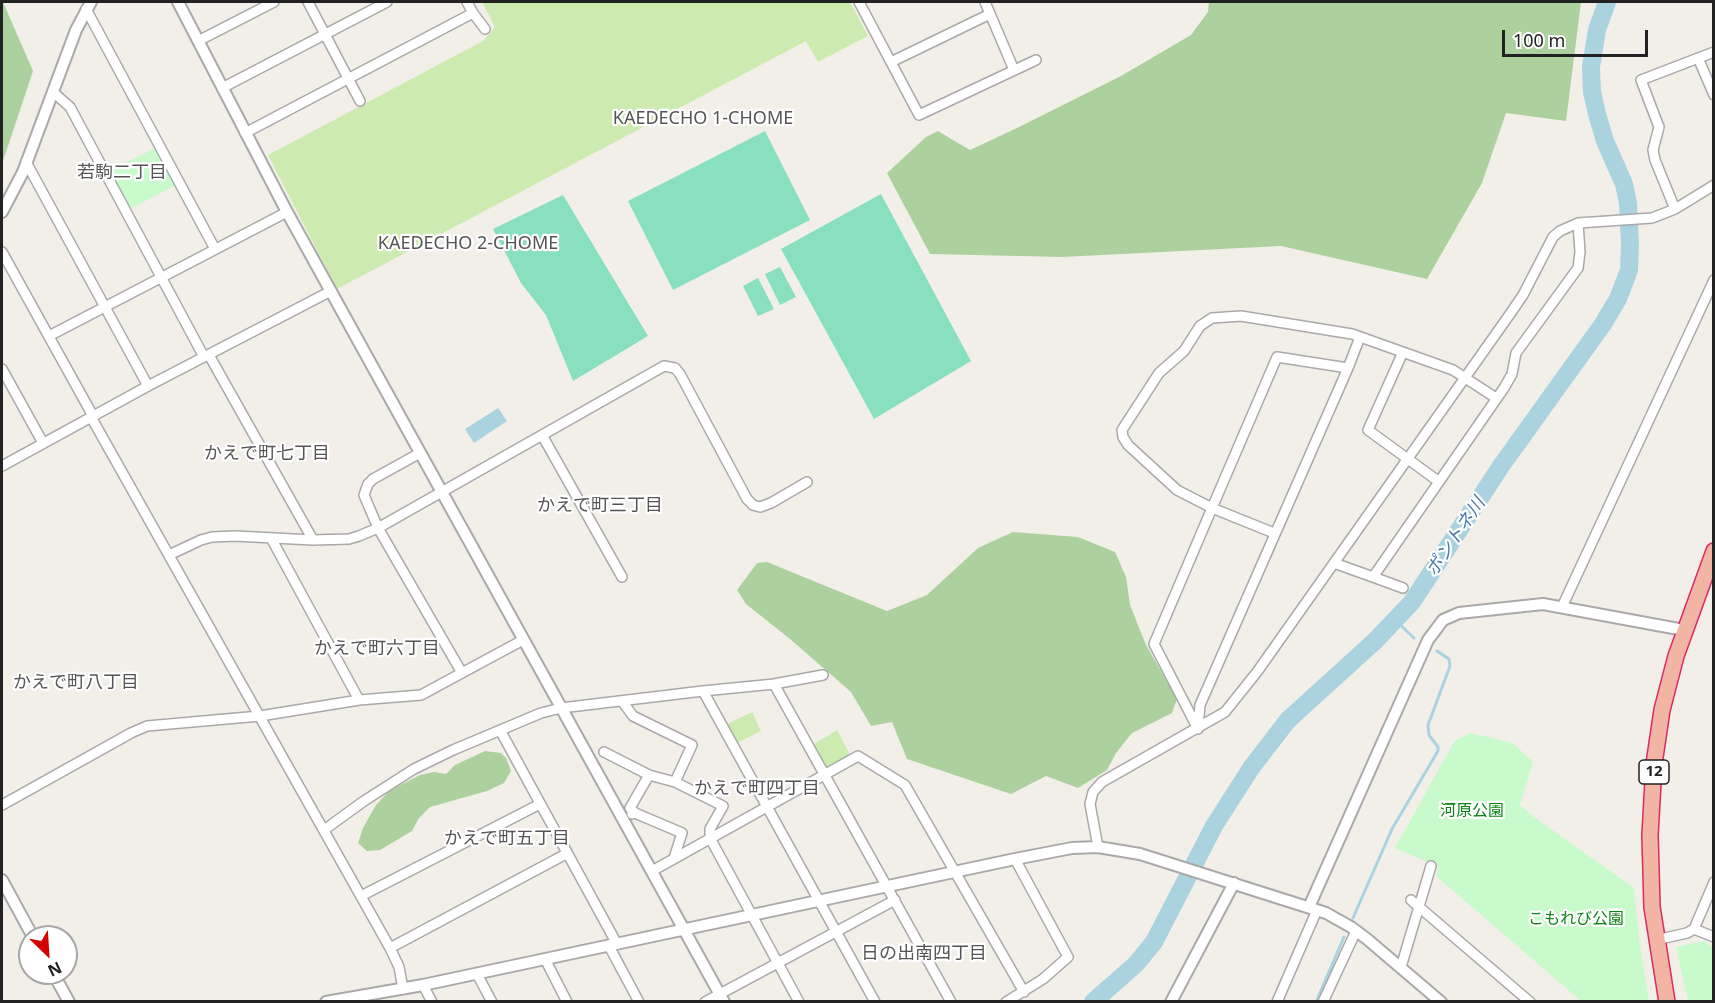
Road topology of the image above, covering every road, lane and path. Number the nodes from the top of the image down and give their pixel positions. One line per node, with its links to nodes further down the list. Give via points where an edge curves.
1 (178, 2): 13 (street)
2 (274, 2): 13 (street)
3 (308, 2): 12 (street)
4 (387, 2): 12 (street)
5 (467, 2): 9 (street)
6 (860, 2): 17 (street)
7 (985, 2): 10 (street)
8 (89, 5): 21 (street); 31 (street)
9 (473, 13): 11 (street); 19 (street)
10 (990, 14): 17 (street); 18 (street)
11 (485, 29)
12 (325, 35): 19 (street); 20 (street)
13 (198, 41): 20 (street)
14 (1713, 52): 15 (street)
15 (1698, 58): 22 (street); 27 (street, via 1641,80 1659,127 1653,150 1655,160)
16 (1036, 60): 18 (street)
17 (891, 62): 18 (street, via 920,115)
18 (1014, 70)
19 (349, 79): 23 (street); 24 (street)
20 (222, 88): 24 (street)
21 (53, 92): 25 (street); 33 (street, via 70,107)
22 (1713, 95)
23 (360, 101)
24 (245, 133): 29 (street)
25 (26, 162): 28 (street); 36 (street)
26 (1713, 184): 27 (street)
27 (1675, 209): 30 (street, via 1661,216)
28 (2, 212)
29 (287, 212): 31 (street); 35 (street)
30 (1578, 223): 43 (street, via 1553,237 1523,295); 45 (street, via 1578,268 1516,353 1512,374)
31 (215, 249): 33 (street)
32 (2, 252): 37 (street)
33 (160, 277): 36 (street); 40 (street)
34 (1713, 280): 66 (street)
35 (331, 291): 40 (street); 49 (street)
36 (105, 306): 37 (street); 44 (street)
37 (49, 336): 46 (street)
38 (1360, 337): 39 (street); 41 (street); 55 (street, via 1241,316 1218,316 1200,326 1184,351 1159,373 1122,430 1123,437 1177,490)
39 (1402, 352): 43 (street); 50 (street, via 1368,430)
40 (206, 356): 44 (street); 59 (street)
41 (1348, 368): 55 (street, via 1277,357); 57 (street)
42 (2, 369): 48 (street)
43 (1464, 376): 45 (street); 50 (street)
44 (148, 386): 46 (street)
45 (1496, 398): 52 (street)
46 (92, 416): 48 (street); 61 (street)
47 (542, 435): 53 (street, via 670,366 680,374 747,499 760,507 771,504); 54 (street); 63 (street)
48 (43, 443): 51 (street)
49 (420, 453): 54 (street); 56 (street, via 368,484 364,495)
50 (1407, 460): 52 (street); 62 (street)
51 (2, 466)
52 (1438, 481): 64 (street)
53 (807, 482)
54 (441, 493): 56 (street); 68 (street)
55 (1212, 508): 57 (street); 77 (street, via 1154,644)
56 (378, 528): 59 (street, via 349,539); 69 (street)
57 (1274, 533): 77 (street, via 1200,705)
58 (271, 538): 59 (street); 61 (street, via 212,537); 73 (street)
59 (313, 540)
60 (1713, 551): 67 (highway, 12)
61 (169, 555): 76 (street)
62 (1334, 563): 64 (street); 77 (street, via 1232,706)
63 (622, 577)
64 (1373, 577): 65 (street)
65 (1403, 588)
66 (1562, 607): 67 (street); 105 (street, via 1525,605 1459,613 1435,628)
67 (1684, 630): 113 (highway, 12, via 1662,710 1652,788 1650,860)
68 (523, 640): 69 (street); 75 (street)
69 (462, 673): 73 (street, via 421,694)
70 (823, 675): 71 (street)
71 (774, 684): 72 (street); 80 (street)
72 (703, 690): 74 (street); 85 (street)
73 (359, 700): 76 (street)
74 (622, 701): 75 (street); 82 (street, via 633,716 692,745)
75 (561, 708): 78 (street); 87 (street)
76 (260, 716): 84 (street, via 147,726); 88 (street)
77 (1198, 729): 90 (street, via 1097,787 1090,804)
78 (500, 730): 83 (street); 88 (street, via 414,769)
79 (604, 752): 81 (street)
80 (825, 774): 85 (street); 96 (street, via 858,756 904,785); 100 (street)
81 (649, 775): 82 (street); 86 (street, via 630,808)
82 (675, 782): 89 (street, via 723,806 710,829)
83 (540, 804): 91 (street); 101 (street)
84 (2, 805)
85 (768, 805): 89 (street); 103 (street)
86 (635, 813): 87 (street); 92 (street, via 682,833)
87 (622, 818): 95 (street)
88 (324, 830): 101 (street)
89 (710, 838): 92 (street); 106 (street)
90 (1098, 847): 93 (street); 99 (street, via 1130,851)
91 (566, 854): 114 (street); 115 (street)
92 (674, 858): 95 (street)
93 (1015, 859): 96 (street); 123 (street, via 1068,957)
94 (1431, 866): 104 (street)
95 (652, 871): 109 (street)
96 (957, 872): 100 (street); 123 (street)
97 (2, 880): 107 (street)
98 (1713, 882): 108 (street)
99 (1234, 884): 105 (street); 136 (street)
100 (888, 886): 102 (street); 103 (street)
101 (361, 896): 115 (street)
102 (895, 900): 111 (street); 134 (street)
103 (820, 901): 106 (street); 111 (street)
104 (1415, 903): 118 (street); 140 (street)
105 (1313, 908): 110 (street); 137 (street)
106 (752, 915): 109 (street); 117 (street)
107 (26, 925)
108 (1694, 929): 112 (street); 113 (street)
109 (684, 930): 114 (street); 124 (street)
110 (1356, 931): 118 (street); 138 (street)
111 (837, 932): 117 (street); 133 (street)
112 (1713, 937)
113 (1656, 940): 141 (highway, 12)
114 (613, 945): 116 (street); 130 (street)
115 (390, 948): 122 (street)
116 (545, 959): 119 (street); 129 (street)
117 (777, 963): 124 (street); 132 (street)
118 (1401, 967): 139 (street)
119 (477, 974): 121 (street); 128 (street)
120 (60, 985): 125 (street)
121 (423, 985): 122 (street); 127 (street)
122 (403, 989): 126 (street)
123 (1024, 992): 135 (street)
124 (722, 998): 131 (street)
125 (69, 1002)
126 (326, 1002)
127 (432, 1002)
128 (492, 1002)
129 (567, 1002)
130 (639, 1002)
131 (705, 1002)
132 (799, 1002)
133 (875, 1002)
134 (951, 1002)
135 (1006, 1002)
136 (1171, 1002)
137 (1277, 1002)
138 (1323, 1002)
139 (1441, 1002)
140 (1530, 1002)
141 (1667, 1002)

